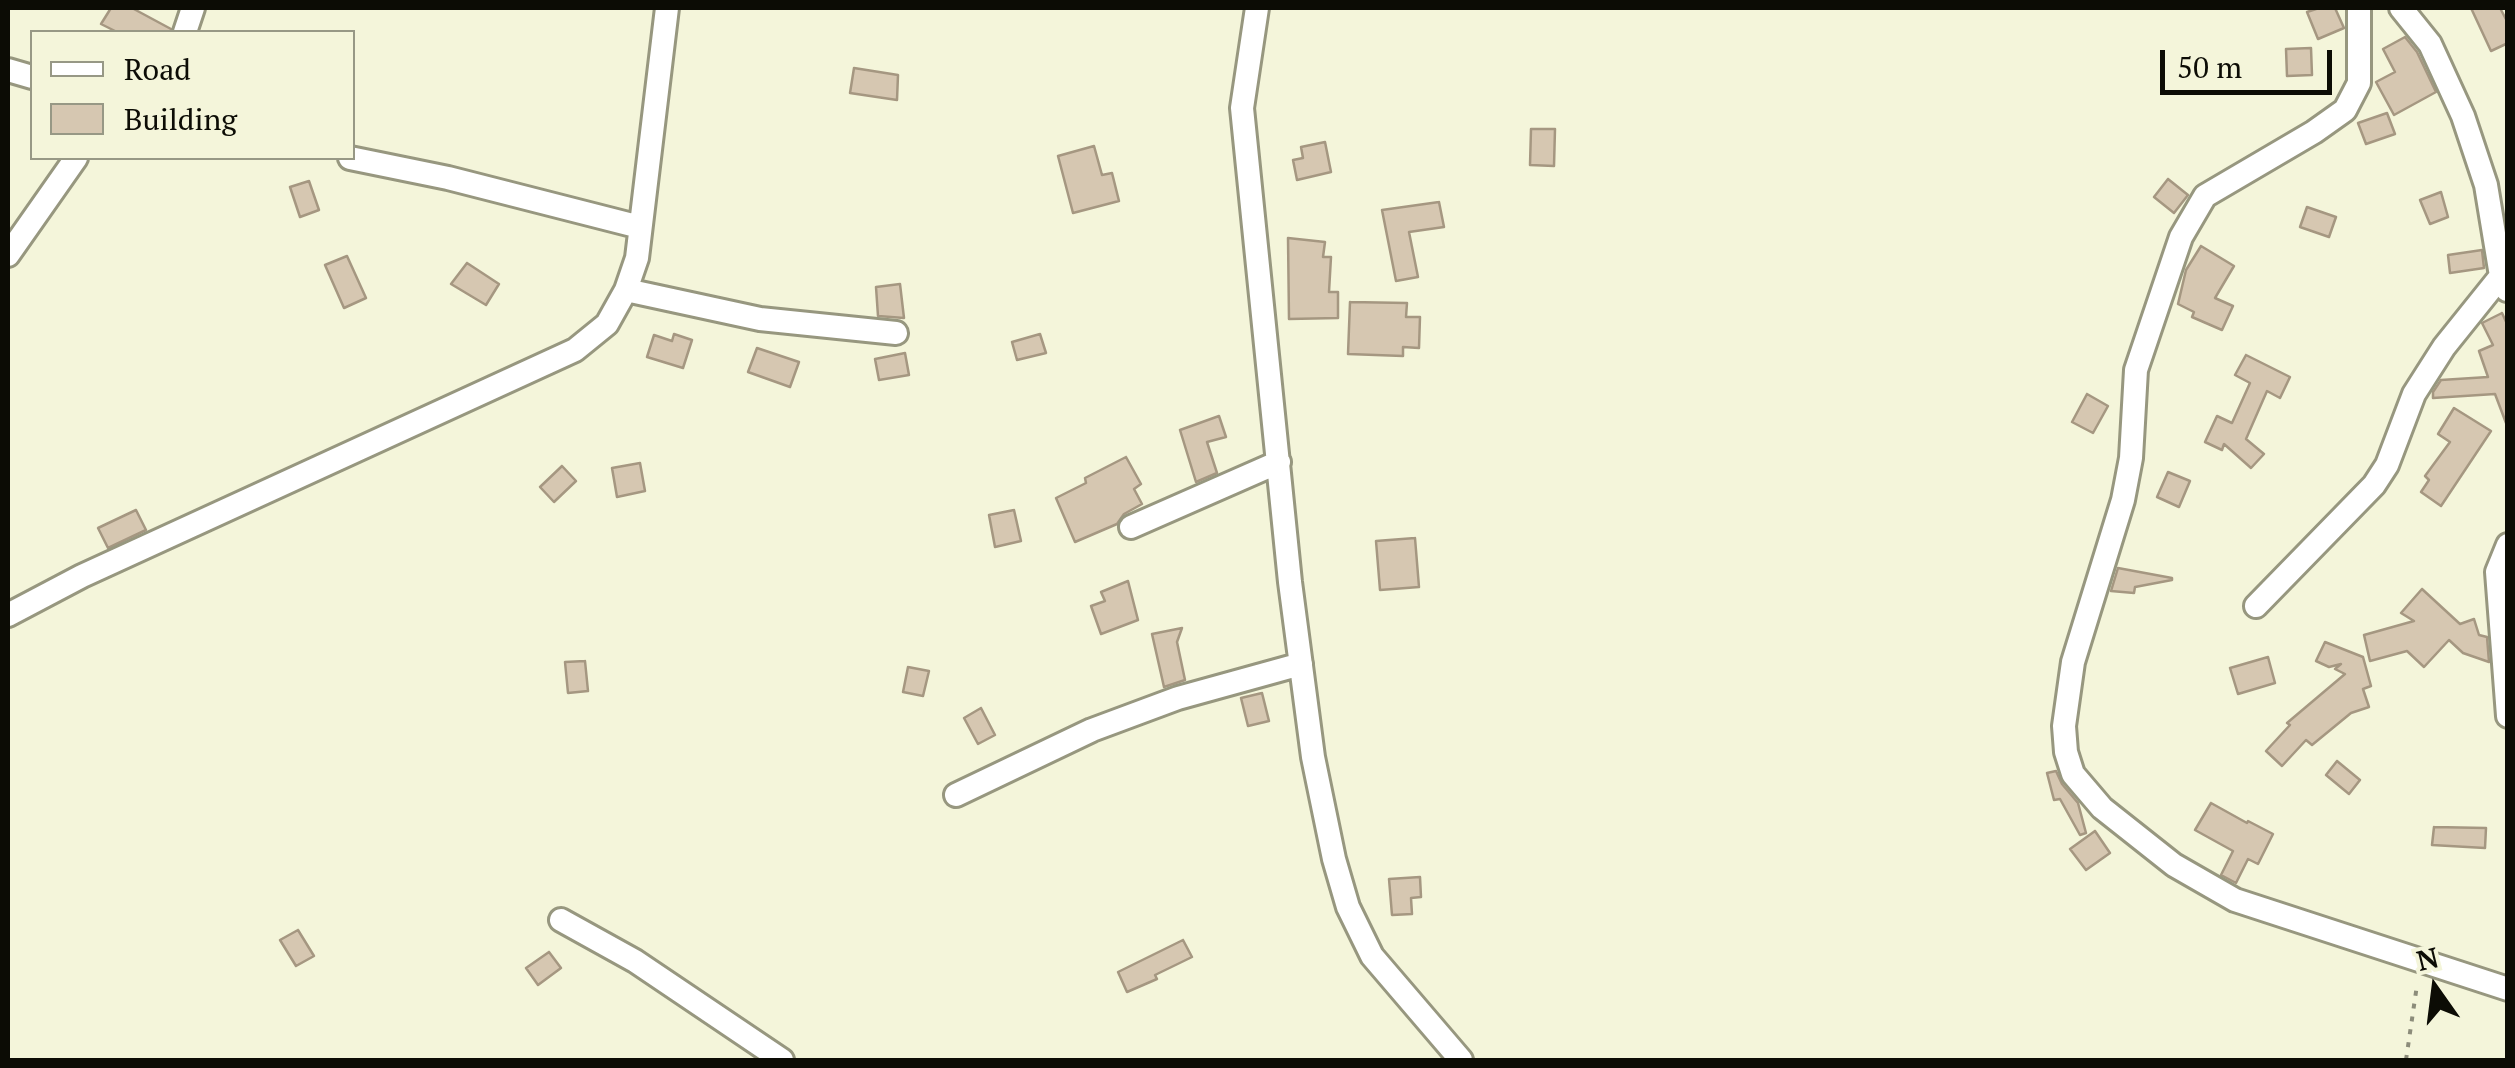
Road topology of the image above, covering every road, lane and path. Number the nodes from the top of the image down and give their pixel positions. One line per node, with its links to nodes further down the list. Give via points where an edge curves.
1 (667, 8): 7 (street)
2 (1258, 8): 12 (street, via 1242,108)
3 (2359, 8): 21 (street, via 2358,83 2345,110 2205,196 2181,237 2136,370 2123,500 2073,662 2064,726 2073,774 2102,808 2174,865 2235,900)
4 (2402, 8): 9 (street, via 2430,44 2463,116 2486,185)
5 (355, 159): 7 (street)
6 (75, 160): 8 (street)
7 (640, 227): 10 (street)
8 (8, 255)
9 (2504, 283): 15 (street, via 2444,348 2414,394 2374,486)
10 (626, 290): 11 (street, via 760,319); 16 (street, via 607,324 575,350)
11 (896, 333)
12 (1279, 462): 13 (street); 17 (street)
13 (1131, 527)
14 (2508, 545): 18 (street, via 2497,572)
15 (2256, 606)
16 (8, 615)
17 (1301, 664): 19 (street, via 1092,730); 24 (street, via 1313,757 1348,907 1372,956)
18 (2508, 716)
19 (956, 795)
20 (562, 920): 23 (street)
21 (2419, 960): 22 (street); 25 (path)
22 (2508, 989)
23 (782, 1060)
24 (1461, 1060)
25 (2406, 1060)

